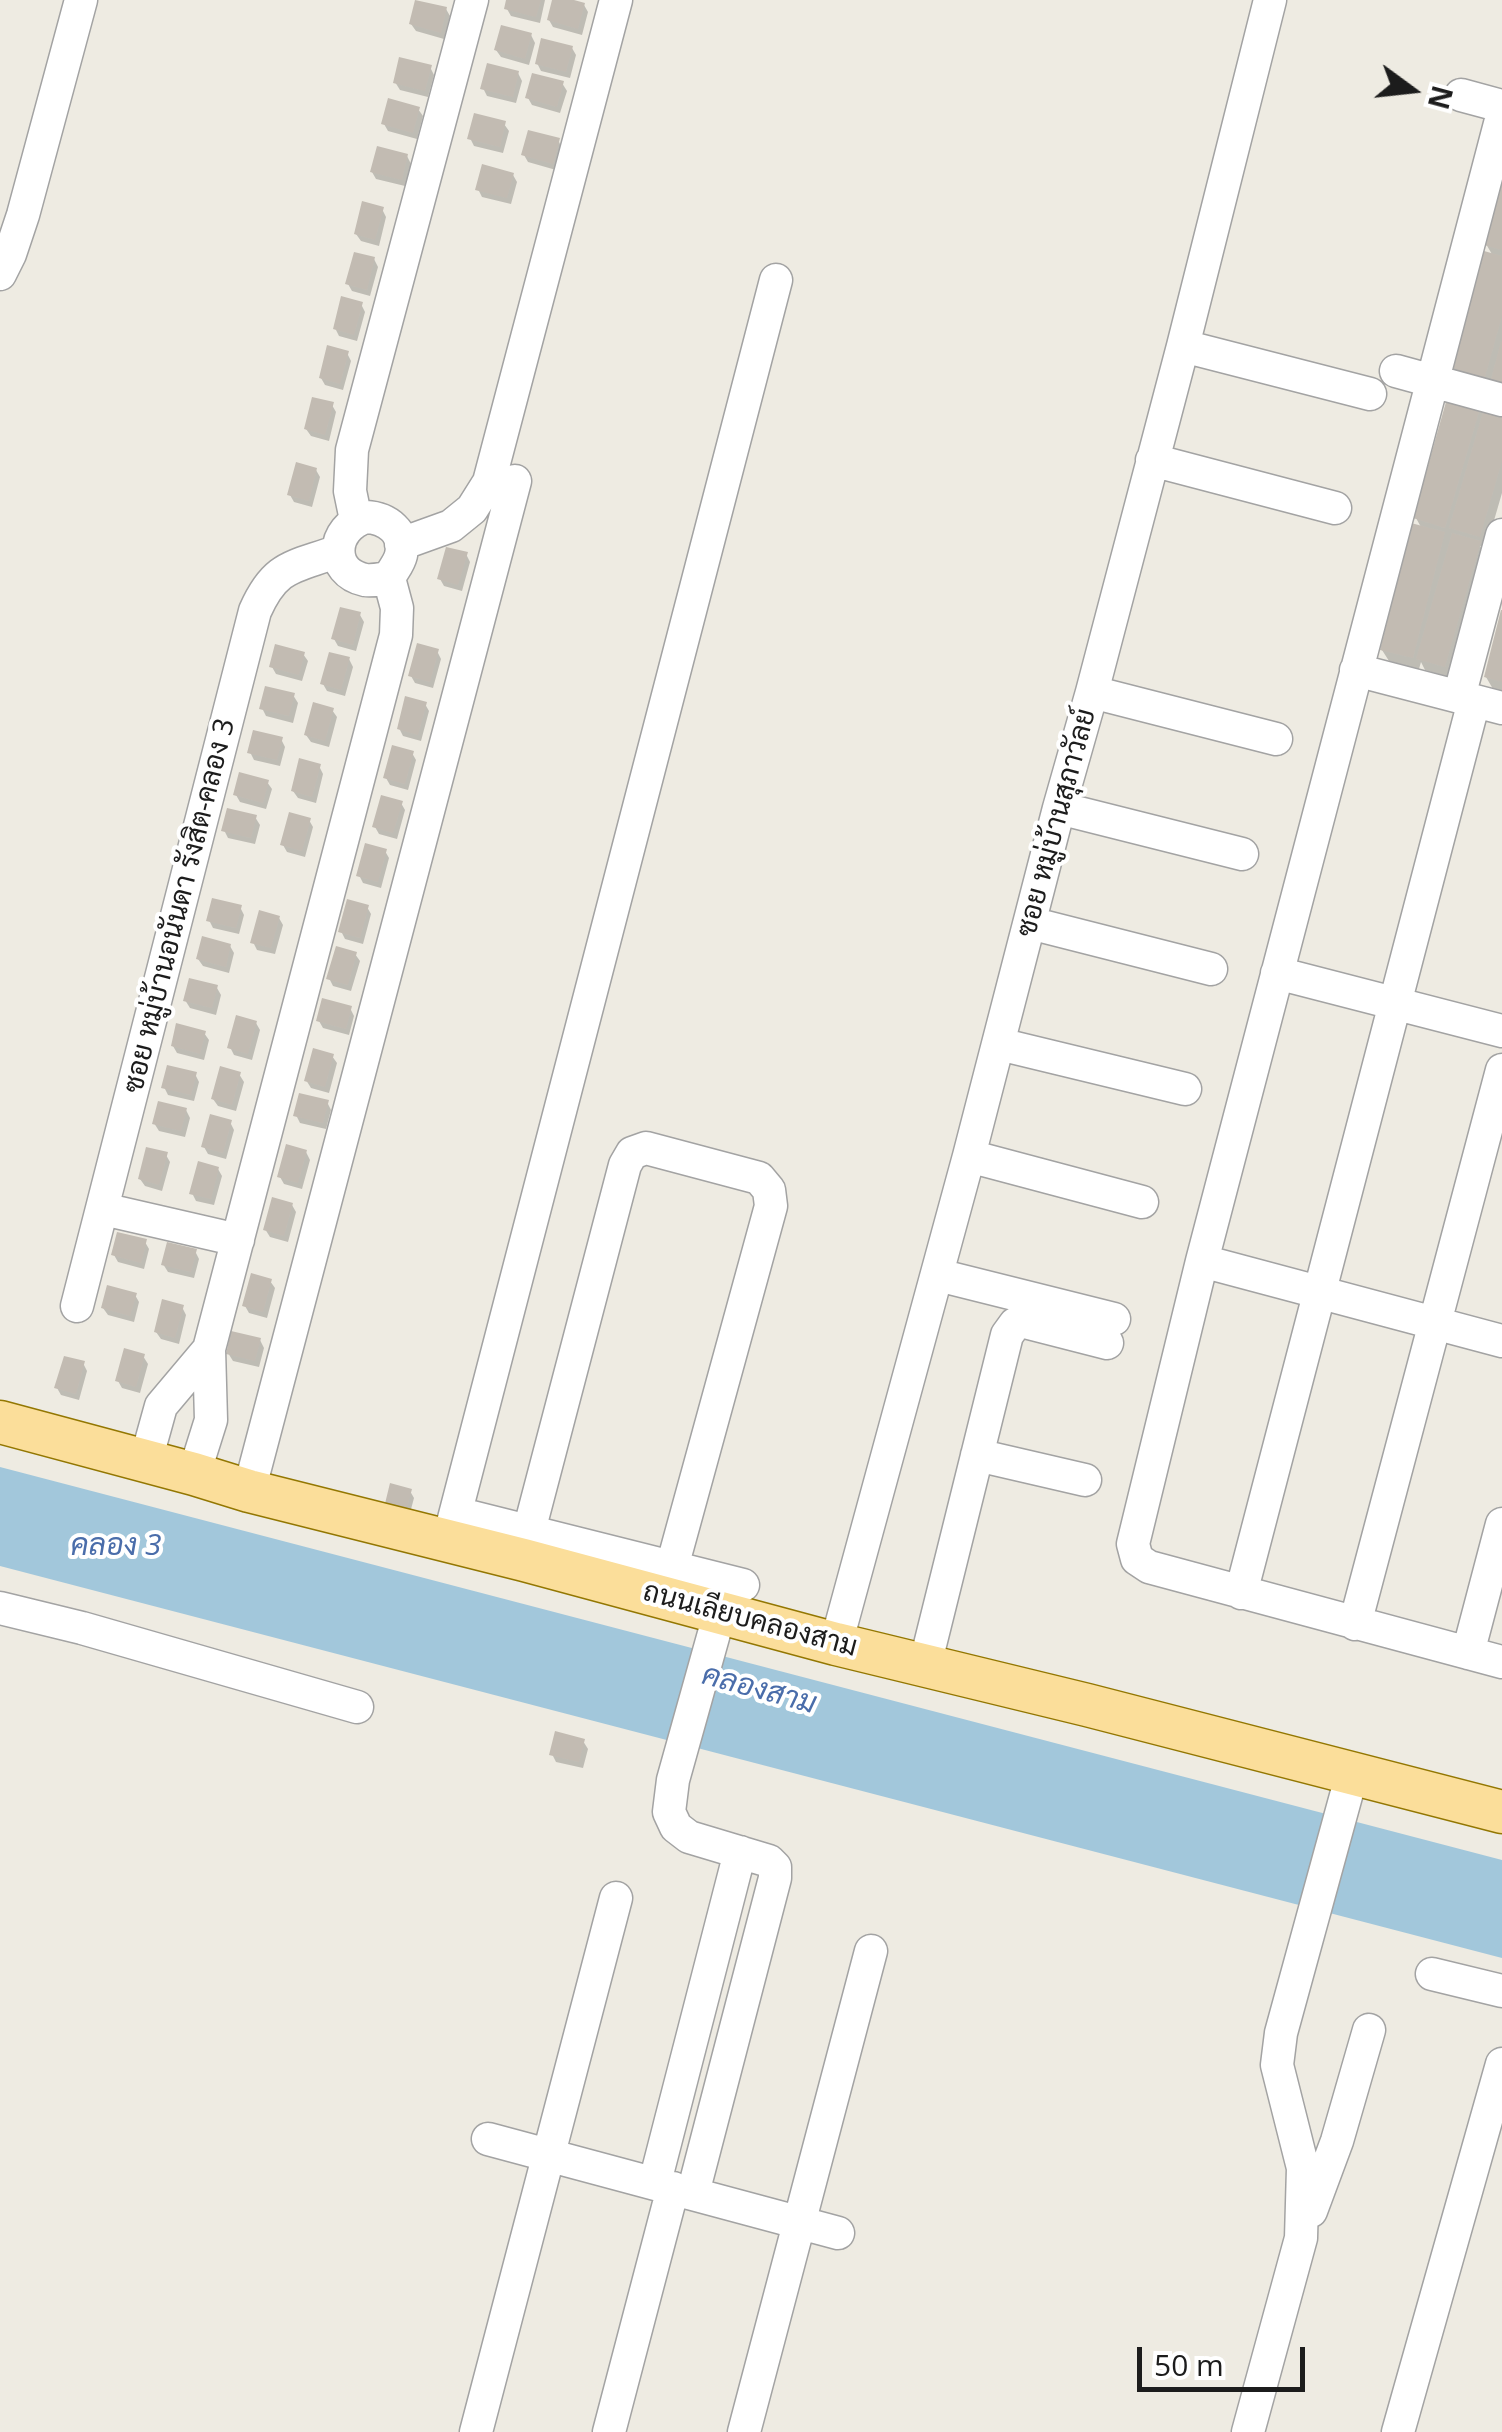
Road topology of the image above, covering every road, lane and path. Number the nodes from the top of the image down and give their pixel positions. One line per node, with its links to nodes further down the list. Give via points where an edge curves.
1 (80, 0): 8 (street, via 23,216)
2 (472, 0): 18 (street, via 352,450)
3 (616, 0): 20 (street, via 489,482 472,510 451,526)
4 (1270, 0): 10 (street, ซอย หมู่บ้านสุภาวัลย์)
5 (1461, 96): 6 (street)
6 (1502, 106)
7 (1502, 116): 12 (street)
8 (0, 274)
9 (776, 280): 55 (street)
10 (1182, 346): 13 (street); 15 (street, ซอย หมู่บ้านสุภาวัลย์)
11 (1396, 370): 12 (street)
12 (1432, 380): 14 (street); 23 (street)
13 (1370, 394)
14 (1502, 400)
15 (1152, 460): 17 (street); 24 (street, ซอย หมู่บ้านสุภาวัลย์)
16 (514, 481): 53 (street)
17 (1335, 508)
18 (356, 520): 20 (street, via 389,522); 21 (street)
19 (1502, 535): 25 (street)
20 (402, 544): 22 (street)
21 (338, 551): 22 (street, via 350,574); 39 (street, ซอย หมู่บ้านอนันดา รังสิต-คลอง 3, via 280,572 255,611)
22 (389, 578): 40 (street, via 396,635)
23 (1356, 670): 25 (street); 31 (street)
24 (1092, 692): 26 (street); 27 (street, ซอย หมู่บ้านสุภาวัลย์)
25 (1478, 702): 32 (street)
26 (1276, 739)
27 (1059, 808): 28 (street); 29 (street, ซอย หมู่บ้านสุภาวัลย์)
28 (1242, 854)
29 (1030, 923): 30 (street); 34 (street, ซอย หมู่บ้านสุภาวัลย์)
30 (1211, 969)
31 (1277, 972): 32 (street); 41 (street)
32 (1395, 1003): 33 (street); 43 (street)
33 (1502, 1031)
34 (999, 1044): 36 (street); 37 (street, ซอย หมู่บ้านสุภาวัลย์)
35 (1502, 1070): 45 (street)
36 (1184, 1089)
37 (970, 1156): 38 (street); 42 (street, ซอย หมู่บ้านสุภาวัลย์)
38 (1142, 1202)
39 (103, 1209): 40 (street); 44 (street, ซอย หมู่บ้านอนันดา รังสิต-คลอง 3)
40 (238, 1240): 47 (street)
41 (1202, 1261): 43 (street); 58 (street, via 1133,1544 1137,1559 1149,1567)
42 (938, 1274): 49 (street, via 1110,1331 1014,1324); 62 (street, ซอย หมู่บ้านสุภาวัลย์)
43 (1320, 1292): 45 (street); 58 (street)
44 (77, 1306)
45 (1435, 1323): 46 (street); 61 (street)
46 (1502, 1341)
47 (210, 1348): 50 (street, via 162,1406); 51 (street, via 210,1420)
48 (0, 1422): 50 (main road, ถนนเลียบคลองสาม)
49 (977, 1454): 52 (street); 65 (street)
50 (146, 1460): 51 (main road, ถนนเลียบคลองสาม)
51 (194, 1474): 53 (main road, ถนนเลียบคลองสาม)
52 (1085, 1480)
53 (249, 1491): 55 (main road, ถนนเลียบคลองสาม)
54 (1502, 1524): 63 (street)
55 (452, 1527): 56 (main road, ถนนเลียบคลองสาม)
56 (526, 1546): 57 (street); 57 (street, via 626,1165 632,1153 646,1148 759,1178 771,1206); 60 (main road, ถนนเลียบคลองสาม)
57 (672, 1567): 60 (street)
58 (1241, 1593): 61 (street)
59 (0, 1608): 66 (street)
60 (724, 1615): 62 (main road, ถนนเลียบคลองสาม); 77 (street, via 669,1812 689,1837 755,1856)
61 (1356, 1624): 63 (street)
62 (836, 1644): 65 (main road, ถนนเลียบคลองสาม)
63 (1468, 1653): 64 (street)
64 (1502, 1662)
65 (925, 1665): 67 (main road, ถนนเลียบคลองสาม)
66 (357, 1706)
67 (1352, 1774): 68 (main road, ถนนเลียบคลองสาม); 80 (street, via 1281,2033 1278,2065 1303,2168)
68 (1502, 1812)
69 (616, 1898): 76 (street)
70 (871, 1950): 78 (street)
71 (1432, 1974): 72 (street)
72 (1502, 1991)
73 (1369, 2030): 80 (street)
74 (1502, 2064): 85 (street)
75 (488, 2139): 76 (street)
76 (549, 2154): 77 (street); 81 (street)
77 (674, 2188): 78 (street); 82 (street)
78 (799, 2222): 79 (street); 83 (street)
79 (838, 2233)
80 (1301, 2238): 84 (street)
81 (476, 2432)
82 (609, 2432)
83 (744, 2432)
84 (1248, 2432)
85 (1398, 2432)

